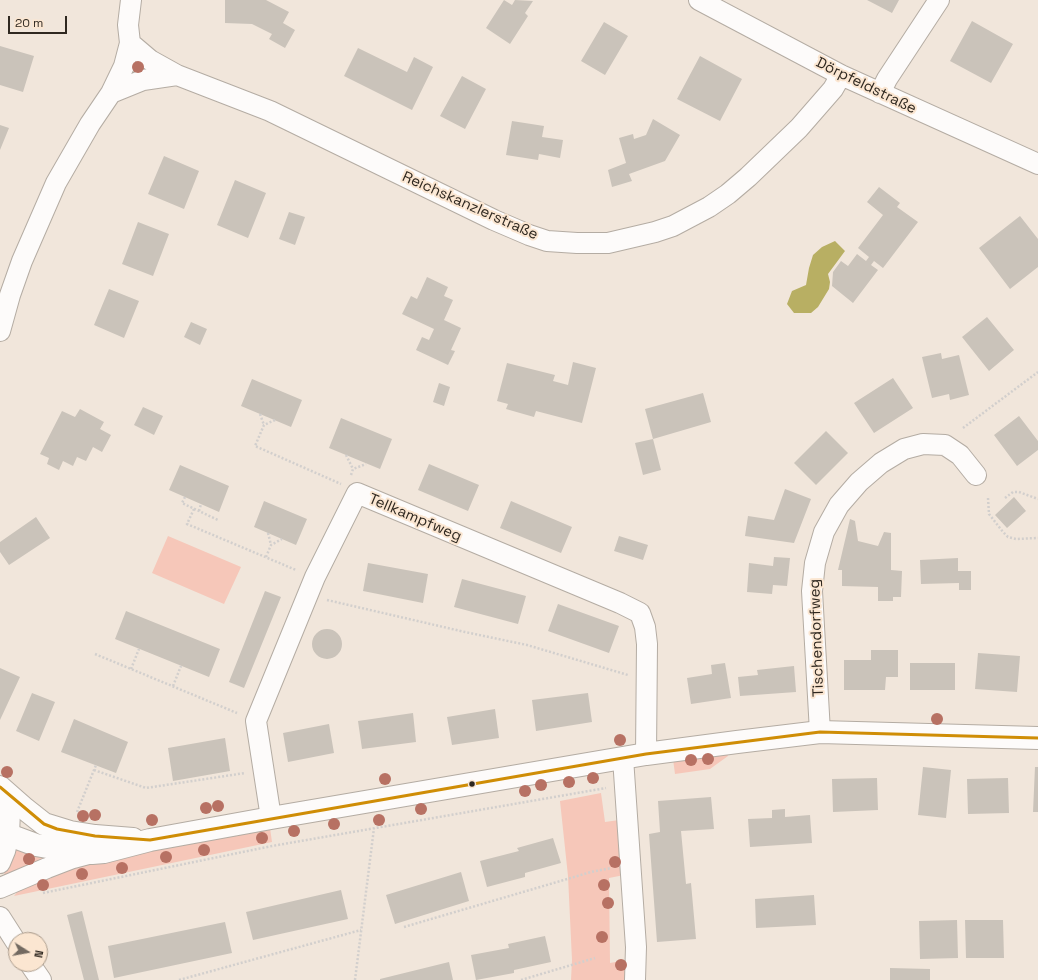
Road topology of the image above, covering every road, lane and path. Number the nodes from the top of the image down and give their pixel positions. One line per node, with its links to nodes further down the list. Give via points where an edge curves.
1 (131, 0): 4 (street, via 128,25)
2 (699, 0): 6 (street, Dörpfeldstraße)
3 (939, 0): 8 (street)
4 (130, 44): 5 (street, Reichskanzlerstraße, via 150,60); 7 (street, via 124,66)
5 (177, 75): 6 (street, Reichskanzlerstraße, via 270,111 517,231 547,241 593,244 655,232 709,208 748,177 799,128 833,90); 7 (street, Reichskanzlerstraße, via 144,80)
6 (841, 75): 8 (street, Dörpfeldstraße)
7 (111, 93): 10 (street, via 56,183 22,261)
8 (880, 93): 9 (street, Dörpfeldstraße)
9 (1038, 164)
10 (0, 331)
11 (1038, 372): 15 (path)
12 (260, 414): 14 (path)
13 (275, 420): 14 (path)
14 (264, 425): 19 (path, via 255,446 327,477)
15 (963, 428)
16 (346, 455): 17 (path)
17 (353, 469)
18 (976, 475): 41 (street, Tischendorfweg, via 960,455 945,445 923,444 904,449 881,463 858,482 838,505 824,532 814,563 812,591)
19 (356, 493): 33 (street, Tellkampfweg); 38 (street, Tellkampfweg, via 640,613 647,644)
20 (185, 497): 25 (path, via 182,504)
21 (988, 498): 29 (path, via 989,514 1008,537)
22 (1005, 498): 23 (path, via 1013,492)
23 (1038, 498)
24 (202, 504): 26 (path)
25 (194, 508): 26 (path); 32 (path, via 187,524)
26 (199, 511): 27 (path)
27 (218, 520)
28 (268, 533): 31 (path)
29 (1038, 538)
30 (282, 539): 31 (path)
31 (271, 545): 32 (path)
32 (266, 557): 33 (path)
33 (312, 586): 38 (path, via 465,632 527,644); 40 (street, Tellkampfweg)
34 (139, 649): 37 (path)
35 (95, 654): 37 (path)
36 (181, 666): 39 (path)
37 (131, 669): 39 (path)
38 (646, 681): 43 (street, Tellkampfweg)
39 (173, 686): 40 (path)
40 (256, 721): 51 (street)
41 (820, 732): 42 (street); 43 (street)
42 (1038, 738)
43 (646, 754): 44 (street)
44 (623, 758): 51 (street); 58 (street)
45 (96, 765): 46 (path)
46 (94, 770): 47 (path, via 146,788); 50 (path)
47 (249, 772)
48 (612, 787): 53 (path)
49 (3, 790): 52 (street); 54 (street, via 9,802)
50 (77, 812)
51 (271, 818): 55 (street)
52 (44, 824): 54 (street); 55 (street, via 95,836)
53 (374, 828): 60 (path); 63 (path)
54 (5, 829): 56 (street, via 36,845); 57 (street, via 5,851)
55 (150, 840): 56 (street, via 115,850)
56 (92, 853): 59 (street, via 73,858)
57 (0, 864)
58 (630, 864): 62 (path, via 591,872); 69 (street, via 636,947)
59 (0, 888)
60 (37, 894)
61 (0, 917): 64 (street)
62 (404, 927)
63 (361, 930): 66 (path); 67 (path)
64 (10, 932)
65 (595, 958): 68 (path)
66 (179, 980)
67 (356, 980)
68 (521, 980)
69 (635, 980)

